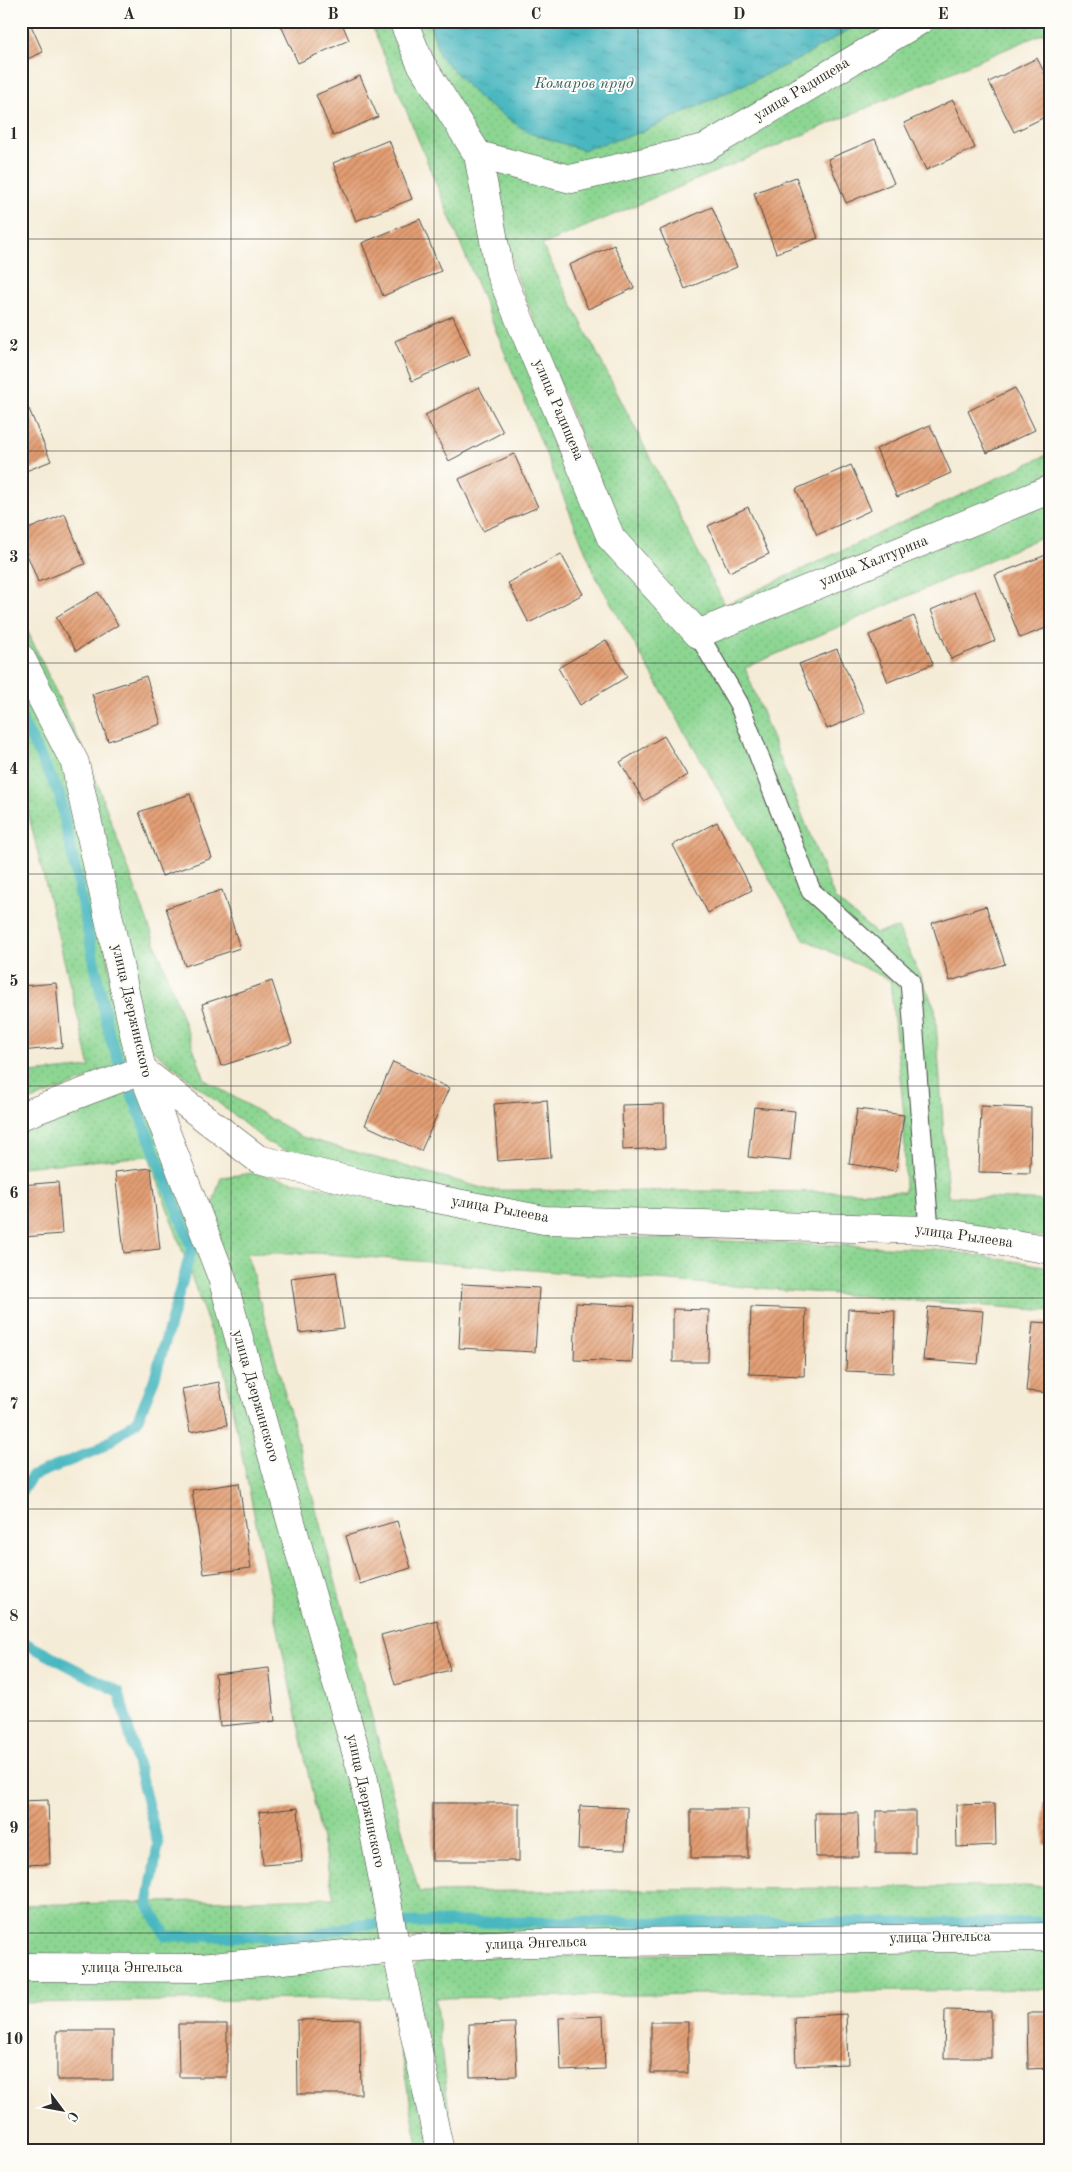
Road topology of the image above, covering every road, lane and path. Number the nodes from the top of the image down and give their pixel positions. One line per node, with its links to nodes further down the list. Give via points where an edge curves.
1 (403, 21): 3 (street, улица Радищева, via 420,62)
2 (919, 21): 3 (street, улица Радищева, via 705,148 571,179)
3 (478, 155): 5 (street, улица Радищева, via 500,272 611,538)
4 (1051, 489): 5 (street, улица Халтурина)
5 (698, 634): 9 (lane, via 739,704 811,891 910,981)
6 (21, 658): 7 (street, улица Дзержинского, via 75,763)
7 (142, 1070): 8 (street); 9 (street, улица Рылеева, via 258,1159 386,1190 544,1220); 12 (street, улица Дзержинского, via 222,1278 364,1780)
8 (21, 1116)
9 (929, 1230): 10 (street, улица Рылеева)
10 (1051, 1250)
11 (1051, 1937): 12 (street, улица Энгельса, via 531,1943)
12 (396, 1949): 13 (street, улица Энгельса, via 200,1968); 14 (street, улица Дзержинского)
13 (21, 1967)
14 (440, 2151)

